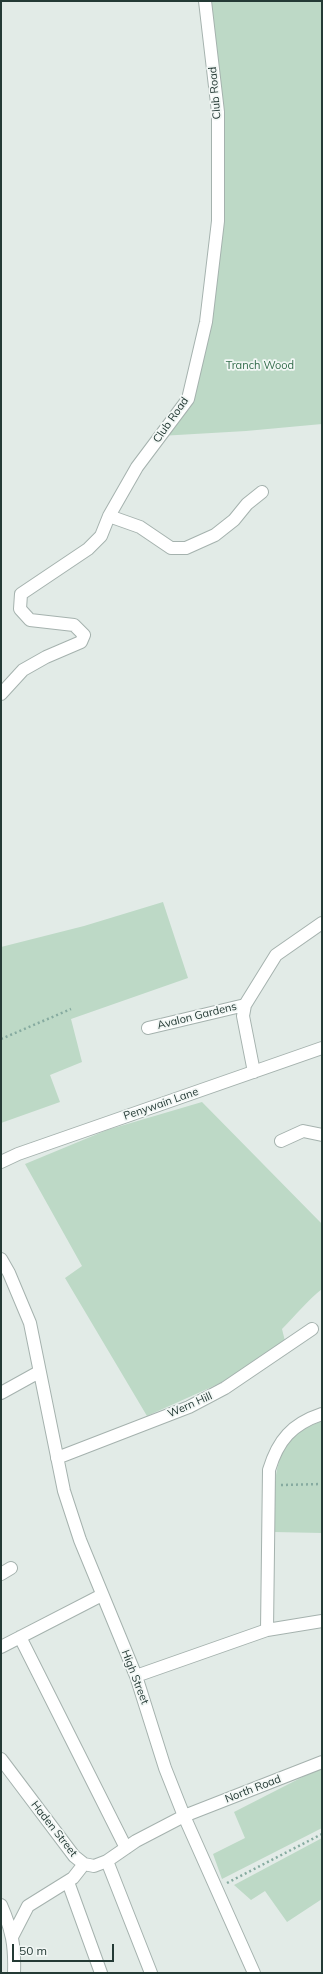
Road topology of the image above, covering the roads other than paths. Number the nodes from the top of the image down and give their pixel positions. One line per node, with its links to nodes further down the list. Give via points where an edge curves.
1 (205, 1): 3 (street, Club Road, via 218,112 218,221 206,322 188,399 137,467)
2 (262, 492): 3 (street, via 215,535 186,548 171,548 140,527)
3 (109, 516): 4 (street, Club Road, via 101,536 88,549 21,594 20,609 30,620 74,625 84,634 81,642 23,670)
4 (1, 694)
5 (322, 923): 6 (street, Avalon Gardens, via 276,955)
6 (245, 1004): 7 (street, Avalon Gardens); 9 (street, Avalon Gardens, via 243,1016)
7 (148, 1028)
8 (322, 1048): 9 (street, Penywain Lane)
9 (254, 1072): 12 (street, Penywain Lane)
10 (322, 1135): 11 (street, via 303,1132)
11 (281, 1141)
12 (1, 1162)
13 (1, 1259): 14 (street, High Street)
14 (5, 1273): 16 (street, High Street, via 30,1323)
15 (312, 1330): 19 (street, Wern Hill, via 225,1388 189,1407)
16 (39, 1372): 17 (street); 19 (street, High Street)
17 (1, 1393)
18 (322, 1414): 22 (street, via 308,1418 289,1432 275,1450 269,1470)
19 (57, 1458): 20 (street, High Street, via 64,1491 80,1540)
20 (102, 1595): 23 (street); 25 (street, High Street)
21 (322, 1621): 22 (street)
22 (267, 1630): 25 (street)
23 (20, 1637): 24 (street); 29 (street)
24 (1, 1647)
25 (136, 1676): 28 (street, High Street, via 165,1768)
26 (1, 1759): 31 (street, Haden Street, via 74,1856)
27 (322, 1762): 28 (street, North Road)
28 (184, 1816): 29 (street, Haden Street); 38 (street, High Street)
29 (126, 1848): 30 (street, Haden Street)
30 (107, 1861): 31 (street, Haden Street, via 94,1866); 37 (street)
31 (84, 1864): 32 (street)
32 (68, 1882): 34 (street, via 28,1906); 36 (street)
33 (1, 1905): 34 (street)
34 (12, 1937): 35 (street, via 15,1951)
35 (14, 1973)
36 (101, 1973)
37 (151, 1973)
38 (254, 1973)

